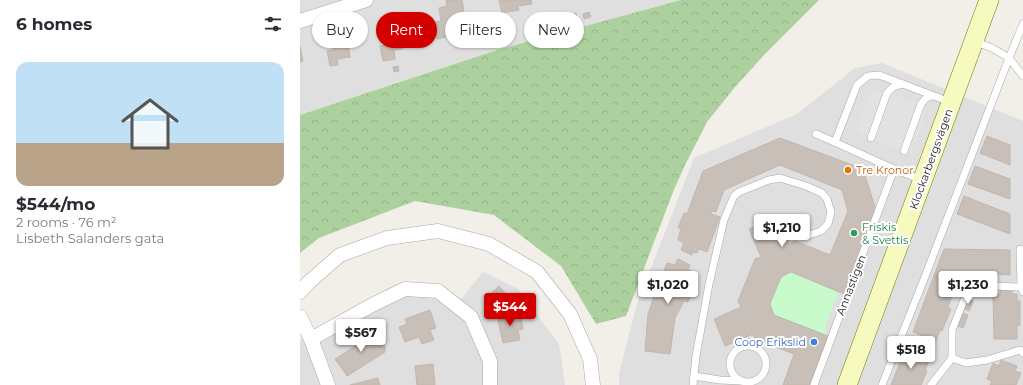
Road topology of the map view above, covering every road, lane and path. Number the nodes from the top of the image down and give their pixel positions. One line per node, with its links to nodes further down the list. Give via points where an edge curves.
1 (366, 0): 3 (street)
2 (989, 0): 6 (main road, Klockarbergsvägen)
3 (323, 7): 4 (street)
4 (300, 21)
5 (1023, 24): 7 (lane)
6 (974, 41): 7 (lane); 11 (main road, Klockarbergsvägen)
7 (1010, 58): 8 (lane); 34 (lane)
8 (1023, 76)
9 (902, 84): 10 (lane); 13 (lane, via 893,87 887,93); 14 (lane, via 879,75 868,76 857,85)
10 (932, 96): 11 (lane); 15 (lane, via 921,104)
11 (951, 103): 17 (main road, Klockarbergsvägen)
12 (816, 134): 14 (lane)
13 (871, 138)
14 (835, 142): 16 (lane)
15 (904, 151)
16 (894, 169): 17 (lane); 32 (lane, Annastigen)
17 (923, 180): 33 (main road, Klockarbergsvägen)
18 (802, 233): 26 (lane, via 809,235 821,231 828,224 831,212 822,193 780,178 769,180 734,196 724,220 709,284)
19 (1020, 249): 20 (lane)
20 (1022, 289): 25 (lane, via 970,285 952,330)
21 (300, 292): 30 (street, via 340,255 387,238 438,231 489,244 537,272 570,314 590,359)
22 (300, 318): 23 (street)
23 (311, 339): 28 (street); 29 (street, via 372,304 405,289 438,291 471,317 490,361)
24 (1022, 350): 25 (lane, via 966,363)
25 (952, 358): 35 (lane)
26 (694, 376): 27 (lane); 31 (lane)
27 (744, 381): 27 (lane, via 754,381 765,370 765,357 753,346 738,348 730,359 733,374)
28 (328, 385)
29 (490, 385)
30 (593, 385)
31 (693, 385)
32 (814, 385)
33 (847, 385)
34 (882, 385)
35 (931, 385)

